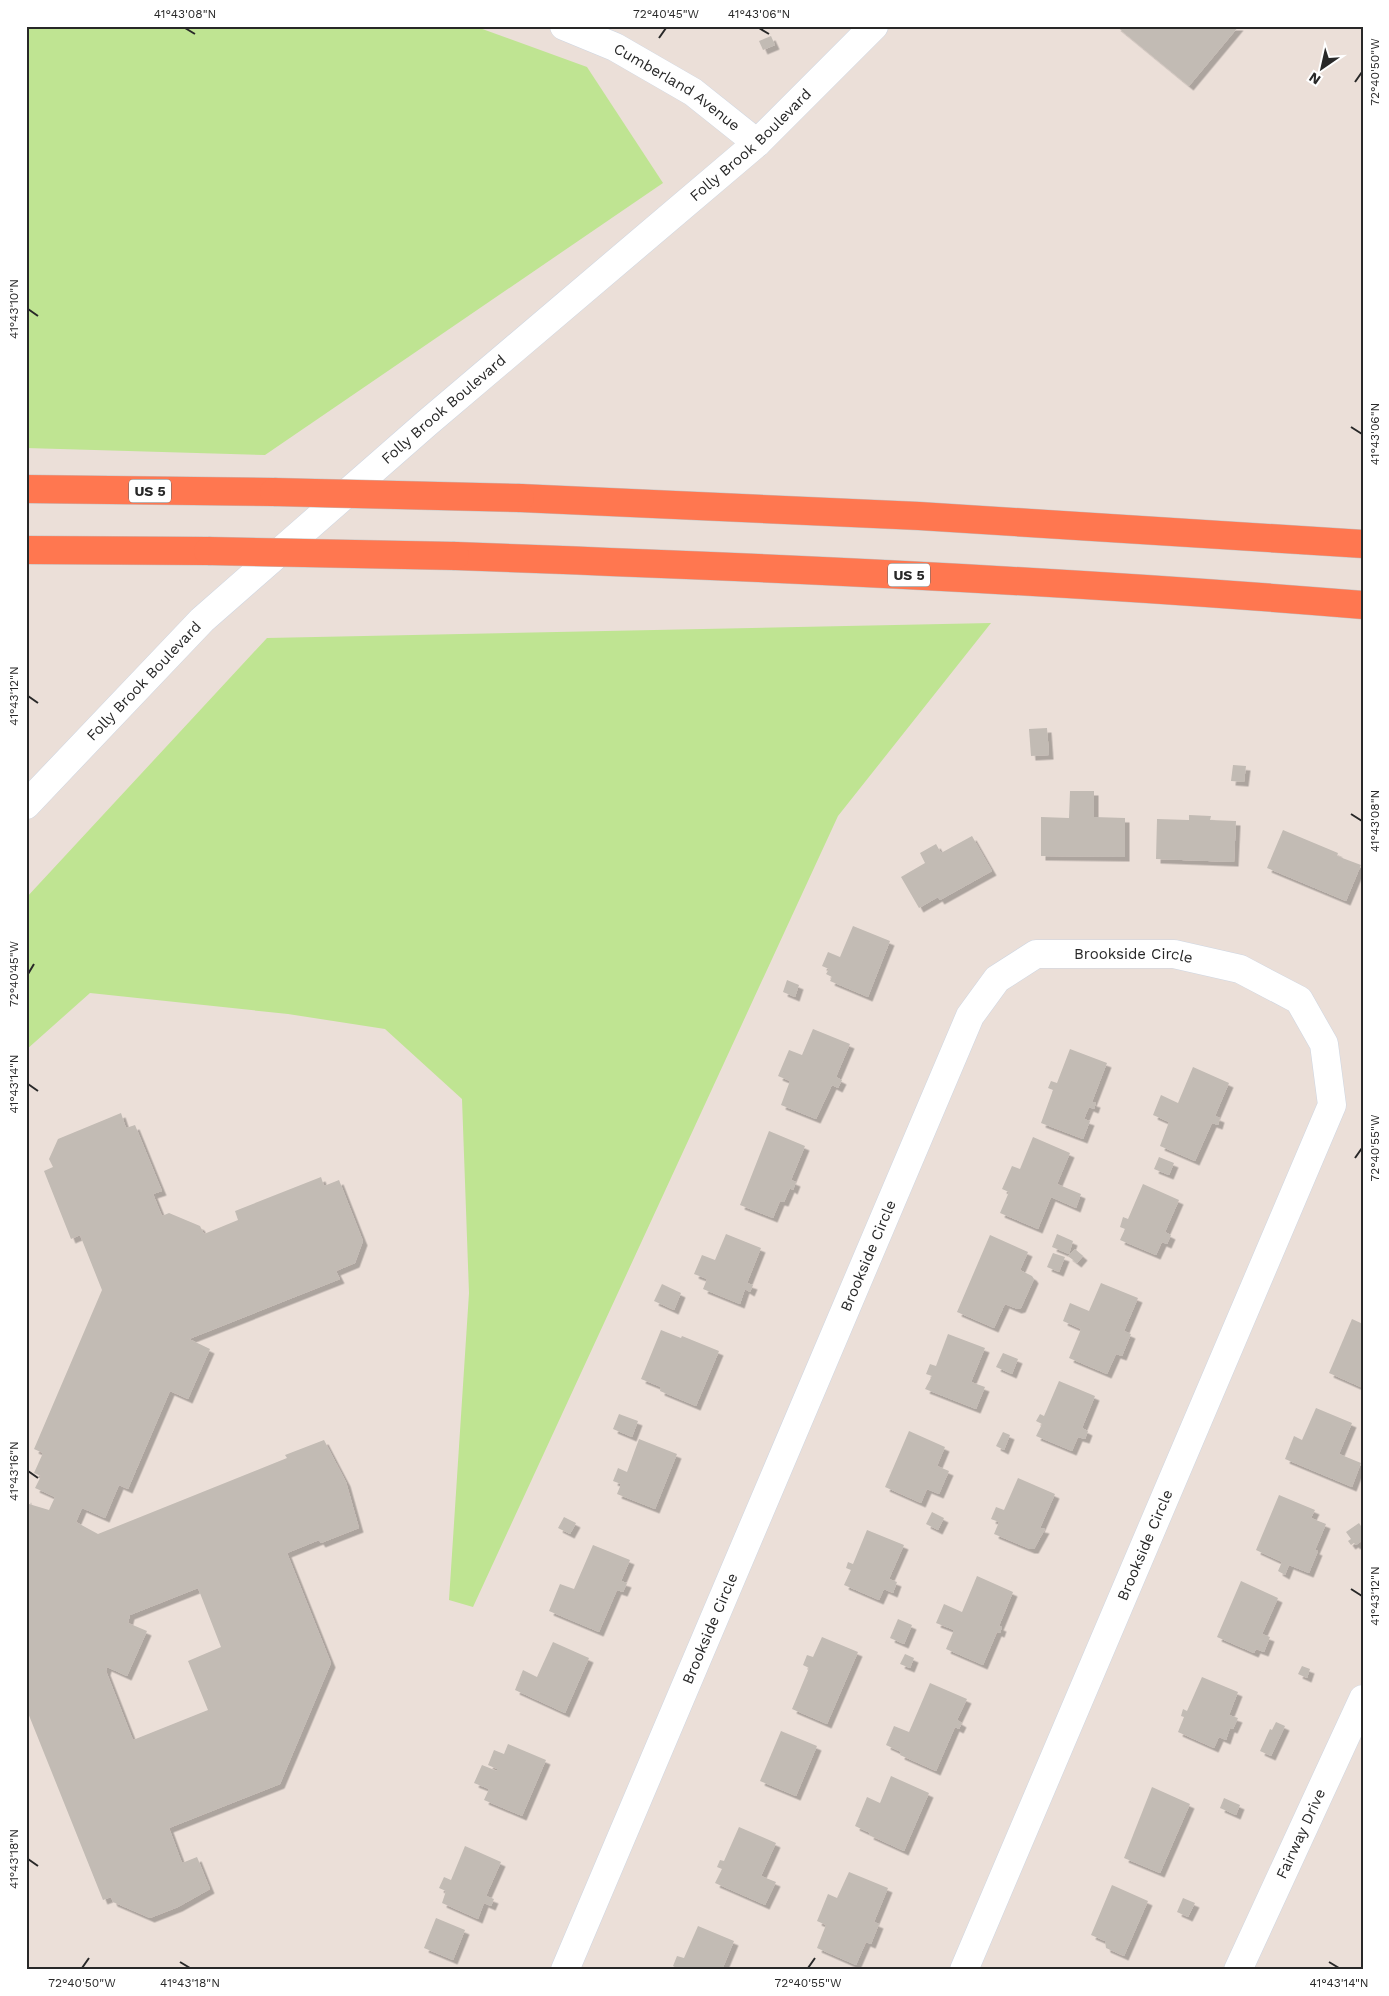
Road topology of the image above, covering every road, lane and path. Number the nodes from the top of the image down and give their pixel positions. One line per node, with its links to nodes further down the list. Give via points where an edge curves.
1 (564, 26): 3 (street, Cumberland Avenue)
2 (874, 26): 4 (street, Folly Brook Boulevard)
3 (619, 37): 4 (street, Cumberland Avenue)
4 (757, 142): 9 (street, Folly Brook Boulevard, via 202,620)
5 (26, 489): 6 (highway, US 5, bridge, via 520,498 910,515)
6 (1363, 544)
7 (26, 550): 8 (highway, US 5, bridge, via 455,556 664,563 1012,581)
8 (1363, 605)
9 (26, 805)
10 (1363, 1699): 13 (street, Fairway Drive)
11 (565, 1970): 12 (street, Brookside Circle, via 970,1016 997,979 1036,954 1174,954 1240,969 1299,1000 1324,1044 1332,1105)
12 (964, 1970)
13 (1238, 1970)

